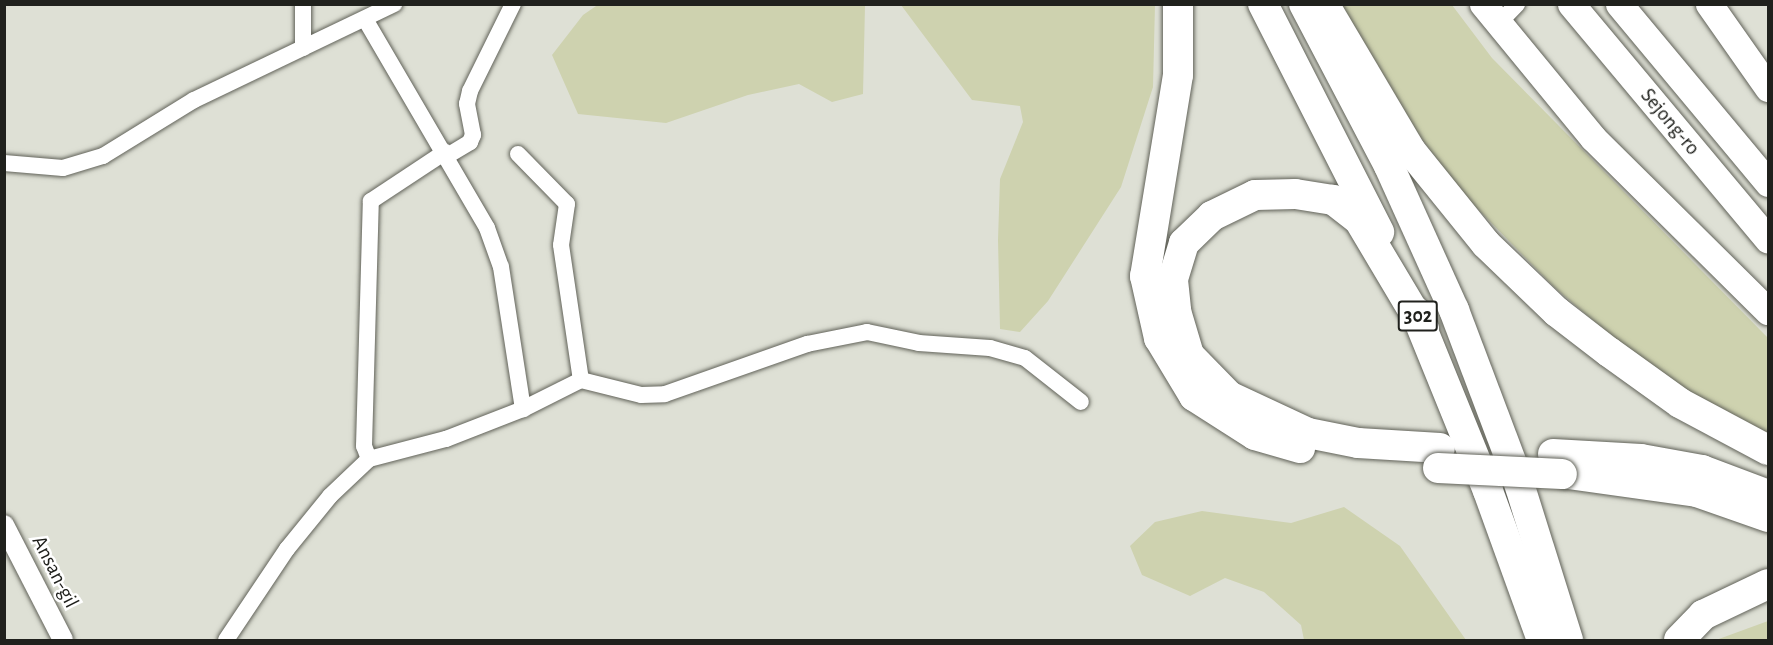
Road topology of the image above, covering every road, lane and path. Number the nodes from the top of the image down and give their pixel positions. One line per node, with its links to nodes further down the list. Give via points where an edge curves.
1 (303, 4): 14 (street)
2 (394, 4): 13 (street)
3 (513, 4): 16 (street, via 470,91 470,142)
4 (1178, 4): 27 (highway, via 1178,75 1145,276 1159,338 1194,396 1255,435 1329,457)
5 (1263, 4): 22 (highway, 302, via 1359,187)
6 (1304, 4): 37 (highway, 302, via 1389,166 1454,310 1516,474)
7 (1325, 4): 26 (highway, via 1411,151 1486,244 1557,312 1609,352 1680,403)
8 (1517, 4): 12 (street)
9 (1571, 4): 20 (highway, Sejong-ro)
10 (1619, 4): 19 (highway, Sejong-ro)
11 (1709, 4): 15 (highway)
12 (1490, 15): 21 (highway, via 1593,138)
13 (365, 19): 14 (street); 16 (street)
14 (303, 48): 18 (street, via 194,100 102,156 63,168)
15 (1768, 88)
16 (446, 154): 25 (street, via 487,228 501,267); 28 (street, via 371,201 364,446)
17 (518, 154): 23 (street, via 567,204 561,245)
18 (4, 163)
19 (1768, 183)
20 (1768, 240)
21 (1768, 311)
22 (1424, 329): 27 (highway, via 1359,220 1333,200 1295,194 1255,195 1212,216 1184,243 1173,280 1176,311 1189,355 1229,396 1308,433); 36 (highway, 302)
23 (581, 380): 24 (street, via 641,395 665,394 807,344 867,332 920,344 990,348 1025,358); 25 (street)
24 (1080, 402)
25 (523, 409): 28 (street, via 446,439)
26 (1768, 450)
27 (1439, 458): 29 (highway, bridge)
28 (369, 459): 35 (street, via 330,496 287,549)
29 (1558, 464): 30 (highway, via 1641,459 1702,470); 31 (highway, via 1697,492)
30 (1768, 495)
31 (1768, 517)
32 (4, 525): 34 (street, Ansan-gil)
33 (1768, 584): 38 (highway, via 1703,615)
34 (63, 640)
35 (226, 640)
36 (1542, 640)
37 (1569, 640)
38 (1680, 640)

